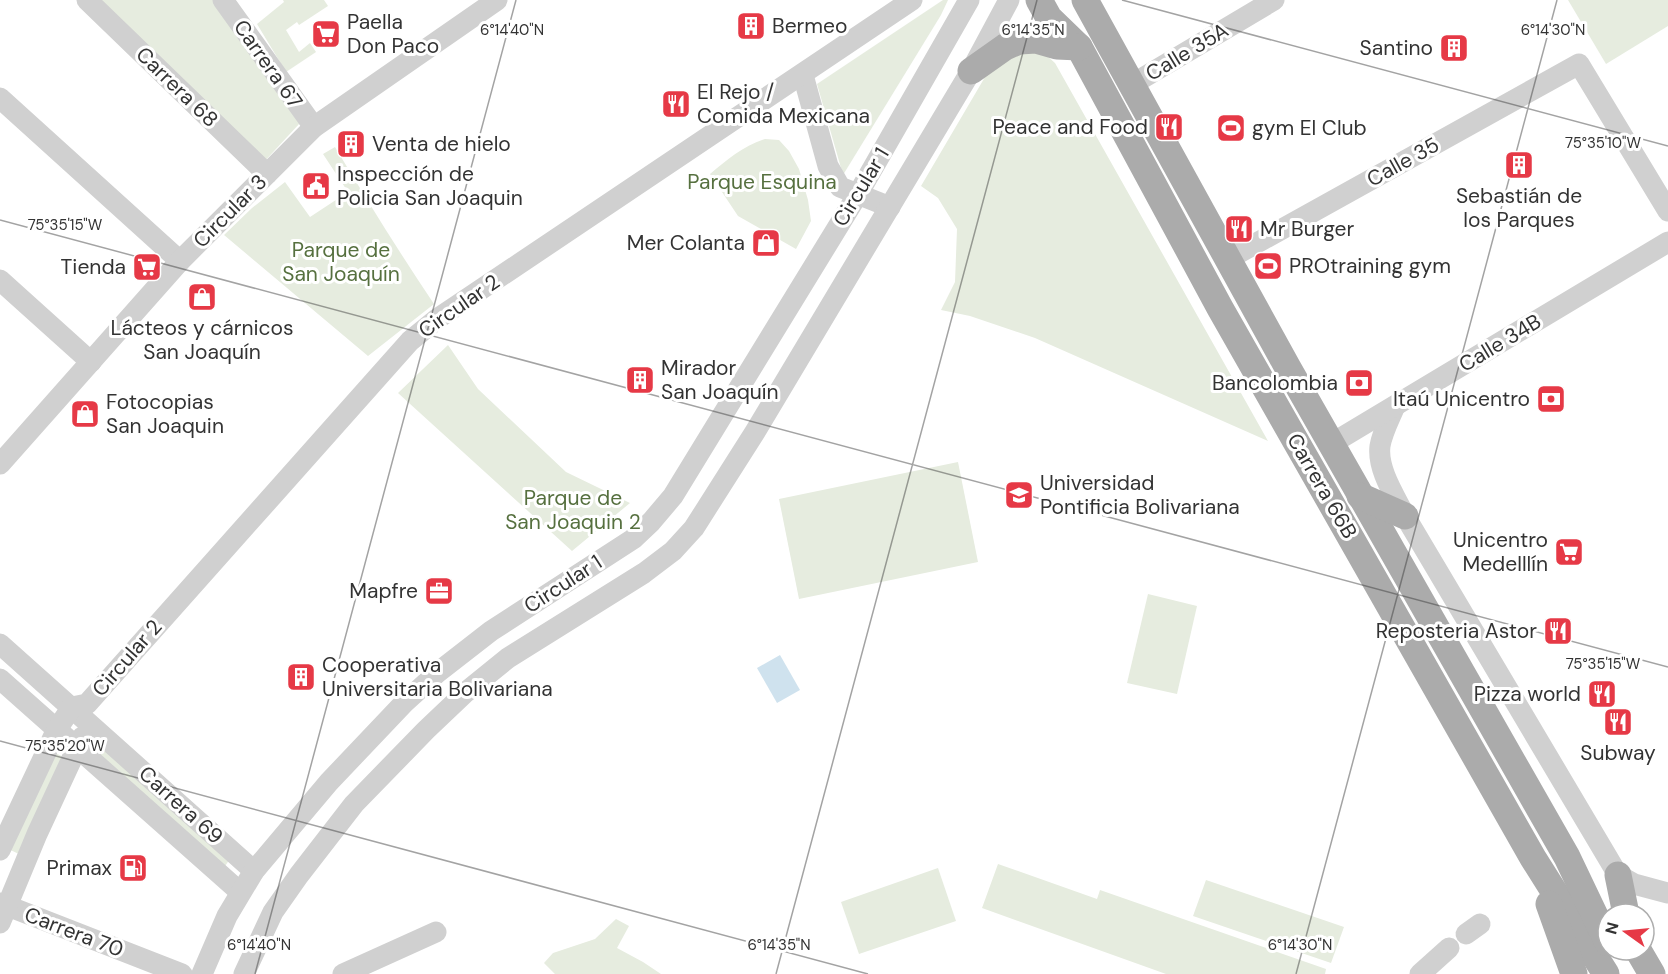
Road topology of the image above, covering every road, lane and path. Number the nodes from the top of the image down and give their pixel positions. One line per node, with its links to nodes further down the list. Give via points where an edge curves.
1 (87, 0): 16 (street, Carrera 68)
2 (223, 0): 15 (street, Carrera 67)
3 (497, 0): 15 (street, Circular 3)
4 (912, 0): 12 (street, Circular 2)
5 (969, 0): 17 (street, Circular 1)
6 (1009, 0): 11 (street, Circular 1)
7 (1039, 0): 10 (main road, Carrera 66B, via 1049,18)
8 (1085, 0): 13 (main road, Carrera 66B)
9 (1274, 0): 13 (street, Calle 35A)
10 (1079, 47): 11 (main road, via 1019,41); 37 (main road, Carrera 66B, via 1220,308)
11 (971, 71): 18 (street, Circular 1)
12 (803, 75): 17 (street, via 828,166 840,187); 32 (street, Circular 2, via 437,319 410,341)
13 (1131, 85): 21 (main road, Carrera 66B)
14 (0, 98): 22 (street)
15 (314, 127): 16 (street, Circular 3)
16 (267, 174): 22 (street, Circular 3)
17 (858, 194): 18 (street); 38 (street, Circular 1, via 673,496 651,522 633,539 491,631 437,673 329,782)
18 (890, 207): 50 (street, Circular 1, via 755,432 683,542 644,573 508,658 426,730 354,804 299,875 273,912)
19 (1668, 211): 21 (street, Calle 35, via 1579,64)
20 (1668, 242): 25 (street, Calle 34B)
21 (1228, 260): 26 (main road, Carrera 66B)
22 (180, 261): 24 (street, Circular 3)
23 (0, 280): 24 (street)
24 (91, 362): 27 (street, Circular 3)
25 (1395, 406): 26 (street, Calle 34B); 29 (street, via 1380,445 1380,458)
26 (1331, 444): 28 (main road, Carrera 66B)
27 (0, 464)
28 (1360, 496): 29 (main road); 36 (main road, Carrera 66B)
29 (1405, 516): 39 (street)
30 (0, 644): 32 (street, Carrera 69)
31 (0, 679): 33 (street, Carrera 69)
32 (83, 711): 33 (street, Circular 2); 34 (street, Circular 2); 38 (street, Carrera 69)
33 (57, 729): 34 (street, Carrera 69); 35 (street, Circular 2)
34 (76, 746): 40 (street, Carrera 69); 44 (street, Circular 2)
35 (0, 850)
36 (1567, 857): 42 (main road); 45 (main road, Carrera 66B)
37 (1533, 858): 53 (main road); 54 (main road, Carrera 66B)
38 (254, 871): 40 (street, Circular 1)
39 (1618, 875): 41 (street, via 1634,884); 43 (main road)
40 (240, 892): 49 (street, Circular 1)
41 (1668, 893)
42 (1602, 902)
43 (1624, 902)
44 (2, 911): 48 (street, Carrera 70)
45 (1596, 918)
46 (436, 932): 51 (street)
47 (1449, 948): 52 (street)
48 (182, 974)
49 (202, 974)
50 (244, 974)
51 (343, 974)
52 (1420, 974)
53 (1574, 974)
54 (1606, 974)

